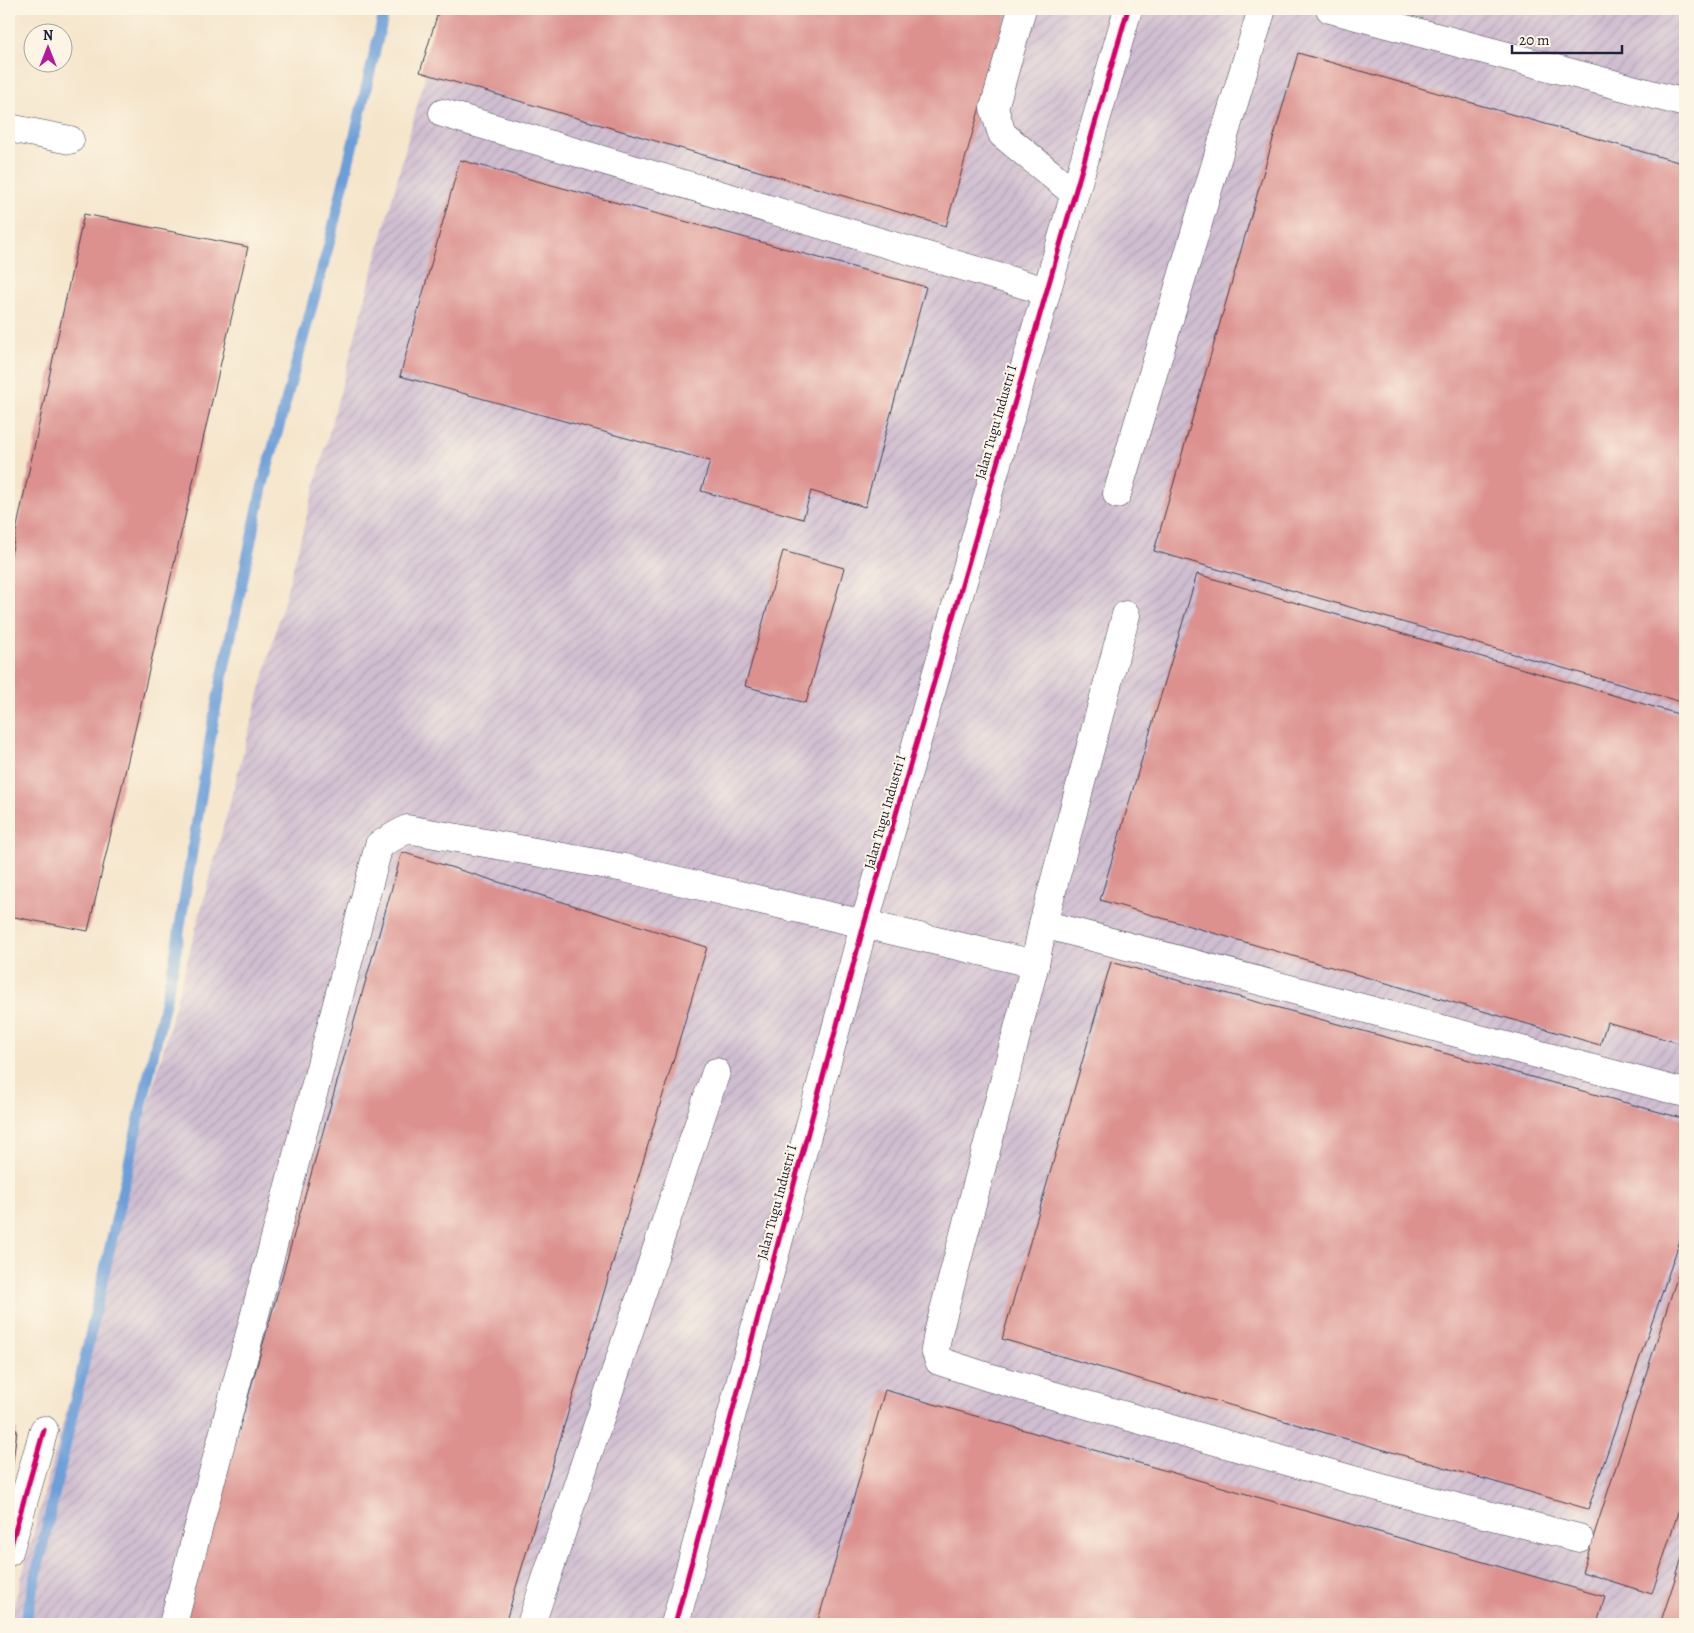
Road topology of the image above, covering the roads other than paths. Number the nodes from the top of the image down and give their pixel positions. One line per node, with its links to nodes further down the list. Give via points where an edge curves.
1 (1022, 9): 9 (street, via 994,108 1002,134)
2 (1128, 9): 9 (street, Jalan Tugu Industri I)
3 (1262, 9): 11 (street)
4 (1330, 9): 5 (street)
5 (1685, 103)
6 (443, 113): 10 (street)
7 (9, 128): 8 (street)
8 (70, 140)
9 (1074, 193): 10 (street, Jalan Tugu Industri I)
10 (1046, 291): 14 (street, Jalan Tugu Industri I)
11 (1117, 494)
12 (1126, 615): 13 (street)
13 (1043, 924): 15 (street); 17 (street)
14 (864, 925): 15 (street); 21 (street, via 624,868 407,828 379,845); 23 (street, Jalan Tugu Industri I)
15 (1035, 964): 19 (street, via 938,1333 935,1350 940,1361 997,1380 1389,1490)
16 (716, 1072): 22 (street)
17 (1685, 1093)
18 (44, 1430): 20 (street)
19 (1579, 1538)
20 (9, 1552)
21 (173, 1624)
22 (531, 1624)
23 (675, 1624)

